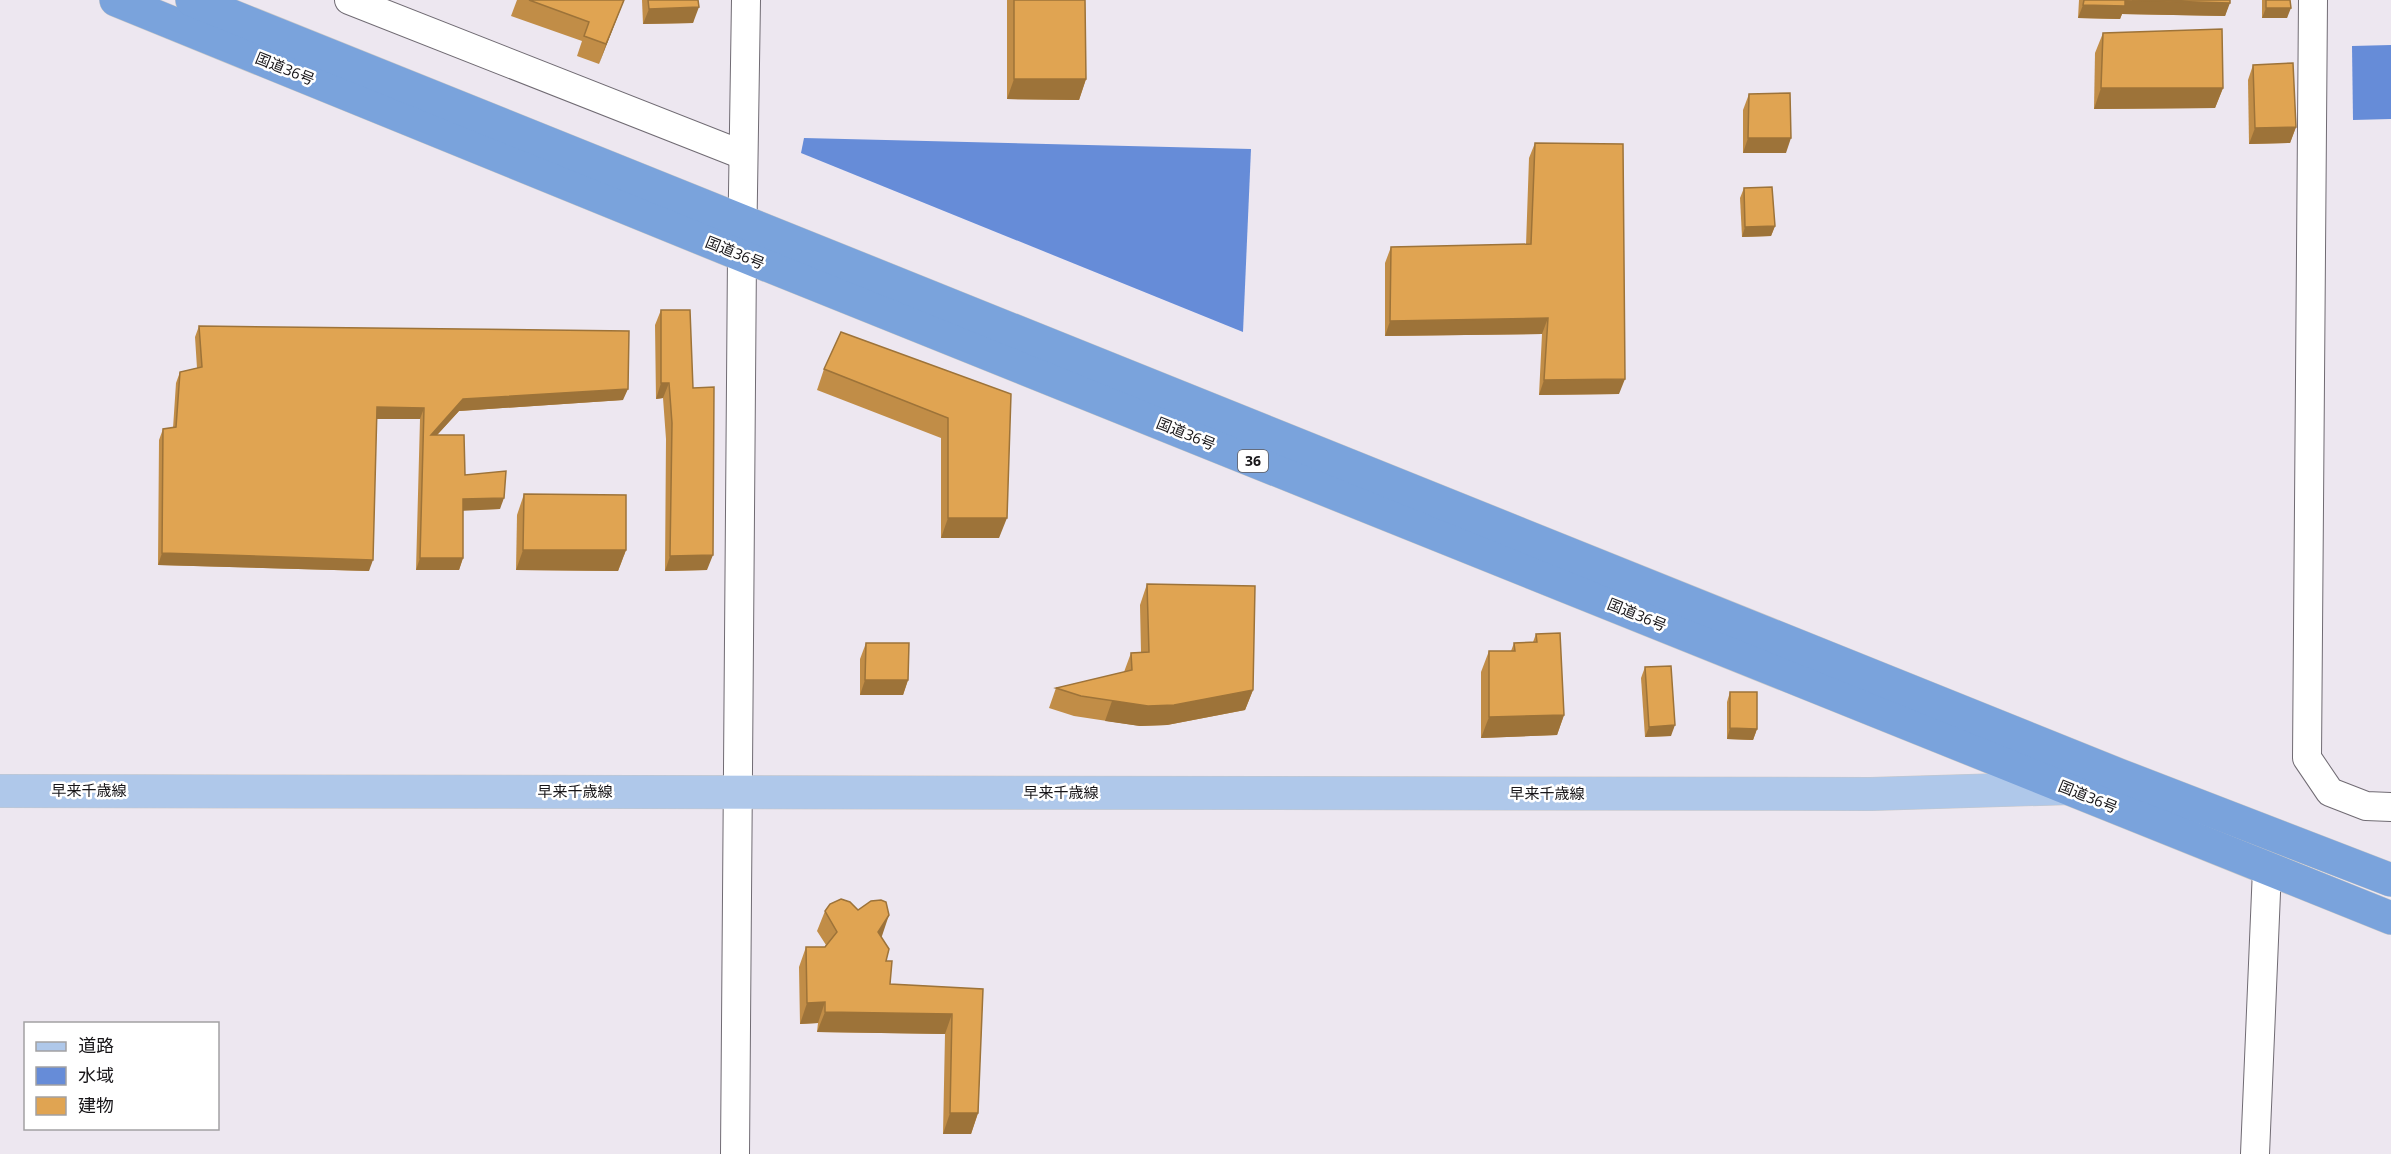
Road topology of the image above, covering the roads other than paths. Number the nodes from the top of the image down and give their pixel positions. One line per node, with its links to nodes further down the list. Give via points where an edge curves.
1 (116, 0): 8 (highway, 国道36号 / 36)
2 (192, 0): 7 (highway, 国道36号 / 36)
3 (349, 0): 6 (street)
4 (746, 0): 6 (street)
5 (2313, 0): 13 (street, via 2307,758 2330,792 2366,806)
6 (743, 155): 7 (street)
7 (743, 219): 8 (street); 9 (highway, 国道36号 / 36)
8 (741, 255): 10 (highway, 国道36号 / 36); 12 (street)
9 (2120, 775): 10 (main road, 早来千歳線); 15 (highway, 国道36号 / 36)
10 (2067, 789): 12 (main road, 早来千歳線, via 1871,794); 14 (highway, 国道36号 / 36)
11 (0, 791): 12 (main road, 早来千歳線)
12 (738, 792): 17 (street)
13 (2391, 807)
14 (2268, 869): 16 (highway, 国道36号 / 36); 18 (street)
15 (2391, 880)
16 (2391, 918)
17 (735, 1154)
18 (2255, 1154)

